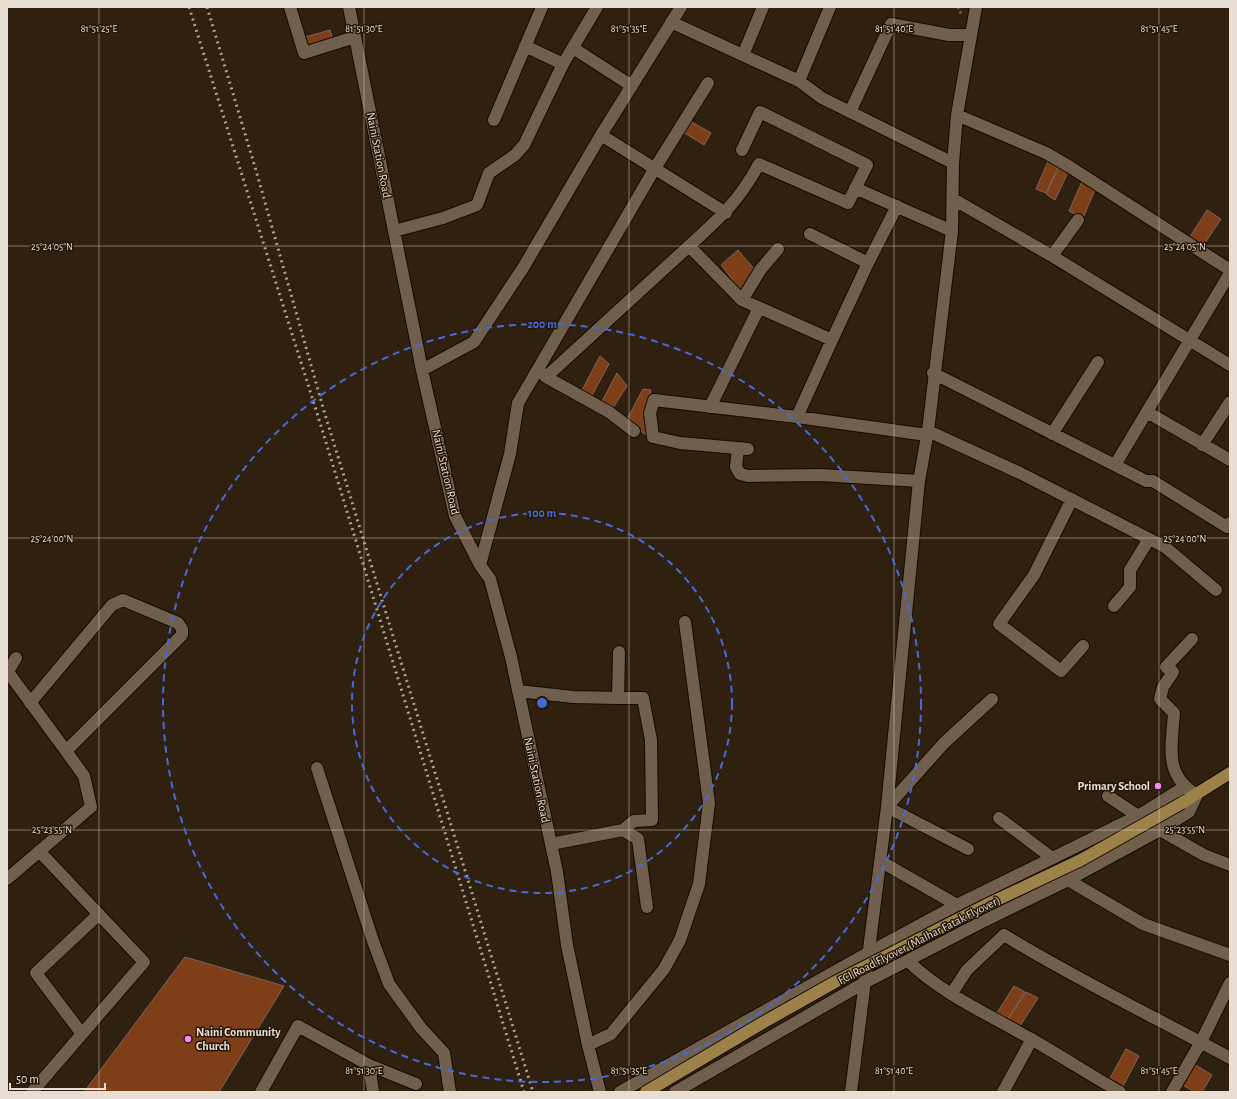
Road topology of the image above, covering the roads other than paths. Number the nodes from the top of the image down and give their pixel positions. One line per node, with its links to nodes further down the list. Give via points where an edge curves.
1 (290, 7): 11 (street, via 304,52)
2 (349, 7): 11 (street, Naini Station Road)
3 (542, 7): 12 (street)
4 (597, 7): 13 (street)
5 (681, 7): 9 (street)
6 (763, 7): 14 (street)
7 (830, 7): 16 (street)
8 (976, 7): 10 (street)
9 (671, 22): 14 (street); 18 (street)
10 (970, 35): 19 (street, via 949,35 891,24); 20 (street)
11 (355, 37): 31 (street, Naini Station Road)
12 (525, 46): 15 (street); 21 (street)
13 (573, 48): 15 (street); 18 (street)
14 (743, 55): 16 (street)
15 (563, 64): 31 (street, via 524,145 515,155 489,173 478,205 443,218)
16 (799, 81): 19 (street, via 822,98)
17 (708, 83): 25 (street)
18 (632, 86): 22 (street)
19 (850, 112): 24 (street)
20 (957, 115): 24 (street); 38 (street, via 1046,153)
21 (494, 120)
22 (601, 135): 25 (street); 46 (street, via 523,268 474,342)
23 (742, 150): 26 (street, via 760,112 868,165)
24 (953, 163): 27 (street)
25 (655, 168): 29 (street); 47 (street)
26 (855, 188): 28 (street); 29 (street, via 848,203 759,164 747,187)
27 (953, 199): 32 (street); 36 (street)
28 (897, 206): 32 (street); 37 (street)
29 (726, 213): 34 (street)
30 (1078, 220): 36 (street)
31 (394, 231): 46 (street, Naini Station Road)
32 (952, 231): 48 (street)
33 (810, 234): 37 (street)
34 (689, 246): 40 (street); 47 (street)
35 (778, 249): 40 (street, via 760,269)
36 (1052, 256): 43 (street)
37 (868, 263): 42 (street)
38 (1230, 270)
39 (1230, 273): 43 (street)
40 (742, 300): 41 (street)
41 (759, 308): 42 (street); 50 (street)
42 (832, 340): 52 (street)
43 (1190, 340): 45 (street); 51 (street)
44 (1098, 362): 55 (street)
45 (1230, 365)
46 (422, 370): 63 (street, Naini Station Road, via 455,516)
47 (542, 373): 53 (street, via 610,412); 63 (street, via 518,403 510,454)
48 (934, 373): 54 (street); 55 (street)
49 (1230, 402): 56 (street)
50 (710, 407): 52 (street); 59 (street, via 654,400 650,413 653,437 680,443 743,448 736,467 740,474 748,476 820,475)
51 (1147, 412): 56 (street); 58 (street)
52 (797, 417): 54 (street)
53 (634, 431)
54 (927, 433): 59 (street); 60 (street)
55 (1052, 434): 58 (street)
56 (1202, 445): 57 (street)
57 (1230, 460)
58 (1115, 465): 61 (street, via 1146,481 1153,481 1227,527)
59 (919, 481): 82 (street)
60 (1072, 499): 62 (street); 68 (street, via 1034,575 999,624 1061,671)
61 (1230, 523)
62 (1149, 539): 64 (street, via 1165,547); 65 (street, via 1130,570 1130,587)
63 (480, 565): 72 (street, Naini Station Road, via 490,579)
64 (1216, 590)
65 (1114, 606)
66 (685, 622): 107 (street, via 709,803 698,884 680,940 664,969 611,1034)
67 (1192, 639): 79 (street, via 1161,663 1173,672 1163,687 1160,699 1174,713 1170,761)
68 (1083, 646)
69 (619, 652): 73 (street)
70 (16, 658): 71 (street)
71 (7, 673): 75 (street)
72 (518, 691): 73 (street, via 573,697); 87 (street, Naini Station Road)
73 (618, 698): 85 (street, via 643,698 651,740 652,820 634,821)
74 (992, 699): 82 (street, via 944,743)
75 (30, 703): 76 (street); 76 (street, via 112,605 123,600 178,623 182,635)
76 (66, 751): 89 (street, via 84,776 92,807)
77 (317, 768): 114 (street, via 389,984 421,1028 444,1054)
78 (1230, 773): 80 (main road, FCI Road Flyover (Malhar Fatak Flyover))
79 (1184, 787): 80 (street); 83 (street)
80 (1197, 795): 86 (street, via 1189,812); 117 (main road, FCI Road Flyover (Malhar Fatak Flyover), bridge, via 1081,860 836,982)
81 (1108, 796): 83 (street)
82 (887, 807): 88 (street); 91 (street)
83 (1138, 816): 90 (street)
84 (999, 818): 90 (street)
85 (623, 830): 87 (street); 96 (street, via 638,839)
86 (1160, 830): 92 (street, via 1204,855); 94 (street)
87 (551, 844): 107 (street, Naini Station Road)
88 (968, 849)
89 (39, 852): 93 (street); 97 (street)
90 (1052, 858): 95 (street)
91 (880, 861): 95 (street); 98 (street)
92 (1230, 866)
93 (7, 879)
94 (1068, 880): 99 (street, via 1142,924); 100 (street)
95 (957, 905): 98 (street)
96 (647, 907)
97 (99, 914): 104 (street, via 144,962); 104 (street, via 36,973)
98 (868, 953): 101 (street); 116 (street)
99 (1230, 955)
100 (908, 961): 101 (street); 103 (street)
101 (864, 983): 118 (street); 119 (street)
102 (1230, 983): 106 (street)
103 (952, 993): 105 (street); 106 (street, via 967,970 1004,935 1090,986)
104 (82, 1034): 112 (street)
105 (1032, 1039): 120 (street); 121 (street)
106 (1201, 1042): 108 (street); 122 (street)
107 (588, 1045): 115 (street, Naini Station Road)
108 (1230, 1058)
109 (369, 1066): 110 (street); 111 (street); 113 (street, via 298,1026)
110 (416, 1084)
111 (371, 1091)
112 (32, 1092)
113 (261, 1092)
114 (450, 1092)
115 (600, 1092)
116 (620, 1092)
117 (646, 1092)
118 (675, 1092)
119 (851, 1092)
120 (1003, 1092)
121 (1120, 1092)
122 (1172, 1092)

